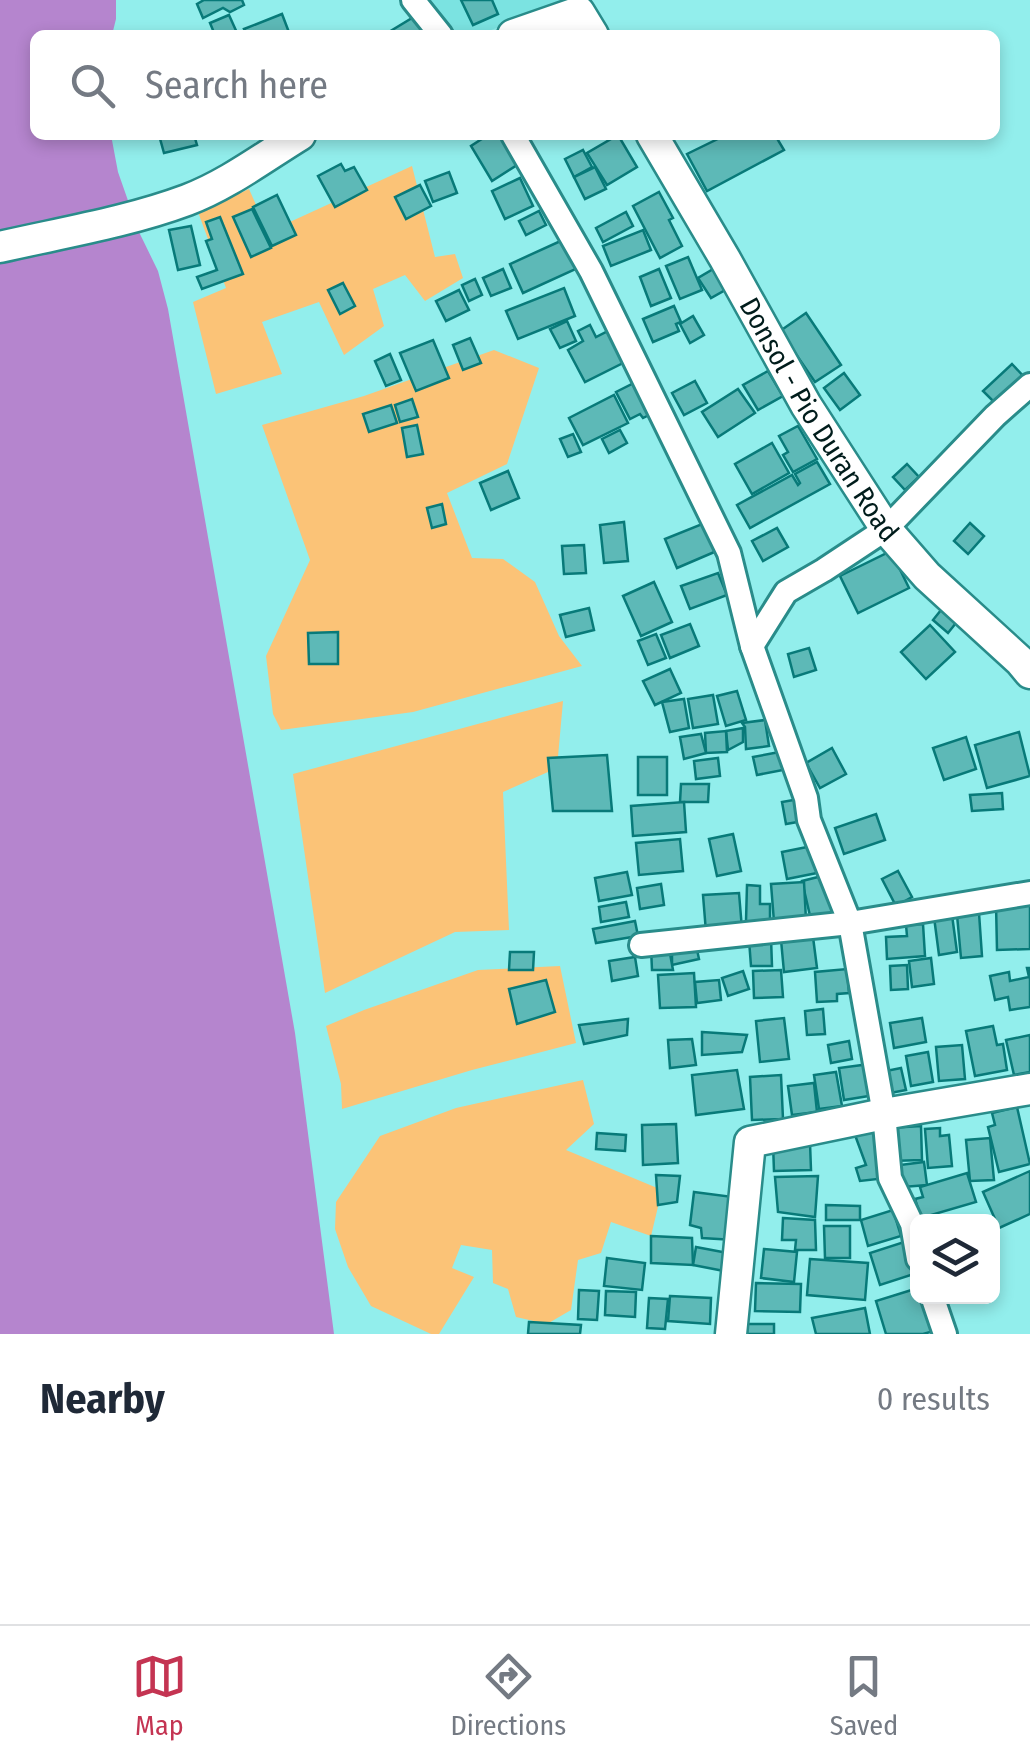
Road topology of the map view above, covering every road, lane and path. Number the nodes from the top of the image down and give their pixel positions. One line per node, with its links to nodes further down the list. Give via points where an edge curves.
1 (414, 0): 2 (street)
2 (437, 30)
3 (527, 30): 4 (main road, via 579,12)
4 (590, 30)
5 (292, 140): 8 (main road, via 189,200)
6 (516, 140): 11 (street, via 591,270 729,553)
7 (655, 140): 10 (main road, Donsol - Pio Duran Road, via 806,405)
8 (0, 247)
9 (1030, 385): 10 (street)
10 (886, 529): 11 (street, via 786,592); 12 (main road, Donsol - Pio Duran Road)
11 (752, 646): 14 (street)
12 (1030, 673)
13 (1030, 893): 14 (street)
14 (850, 924): 15 (street); 17 (street)
15 (641, 944)
16 (1030, 1090): 17 (main road)
17 (884, 1114): 18 (street, via 890,1178); 20 (main road, via 750,1142)
18 (910, 1220)
19 (935, 1304): 21 (street)
20 (732, 1334)
21 (945, 1334)

